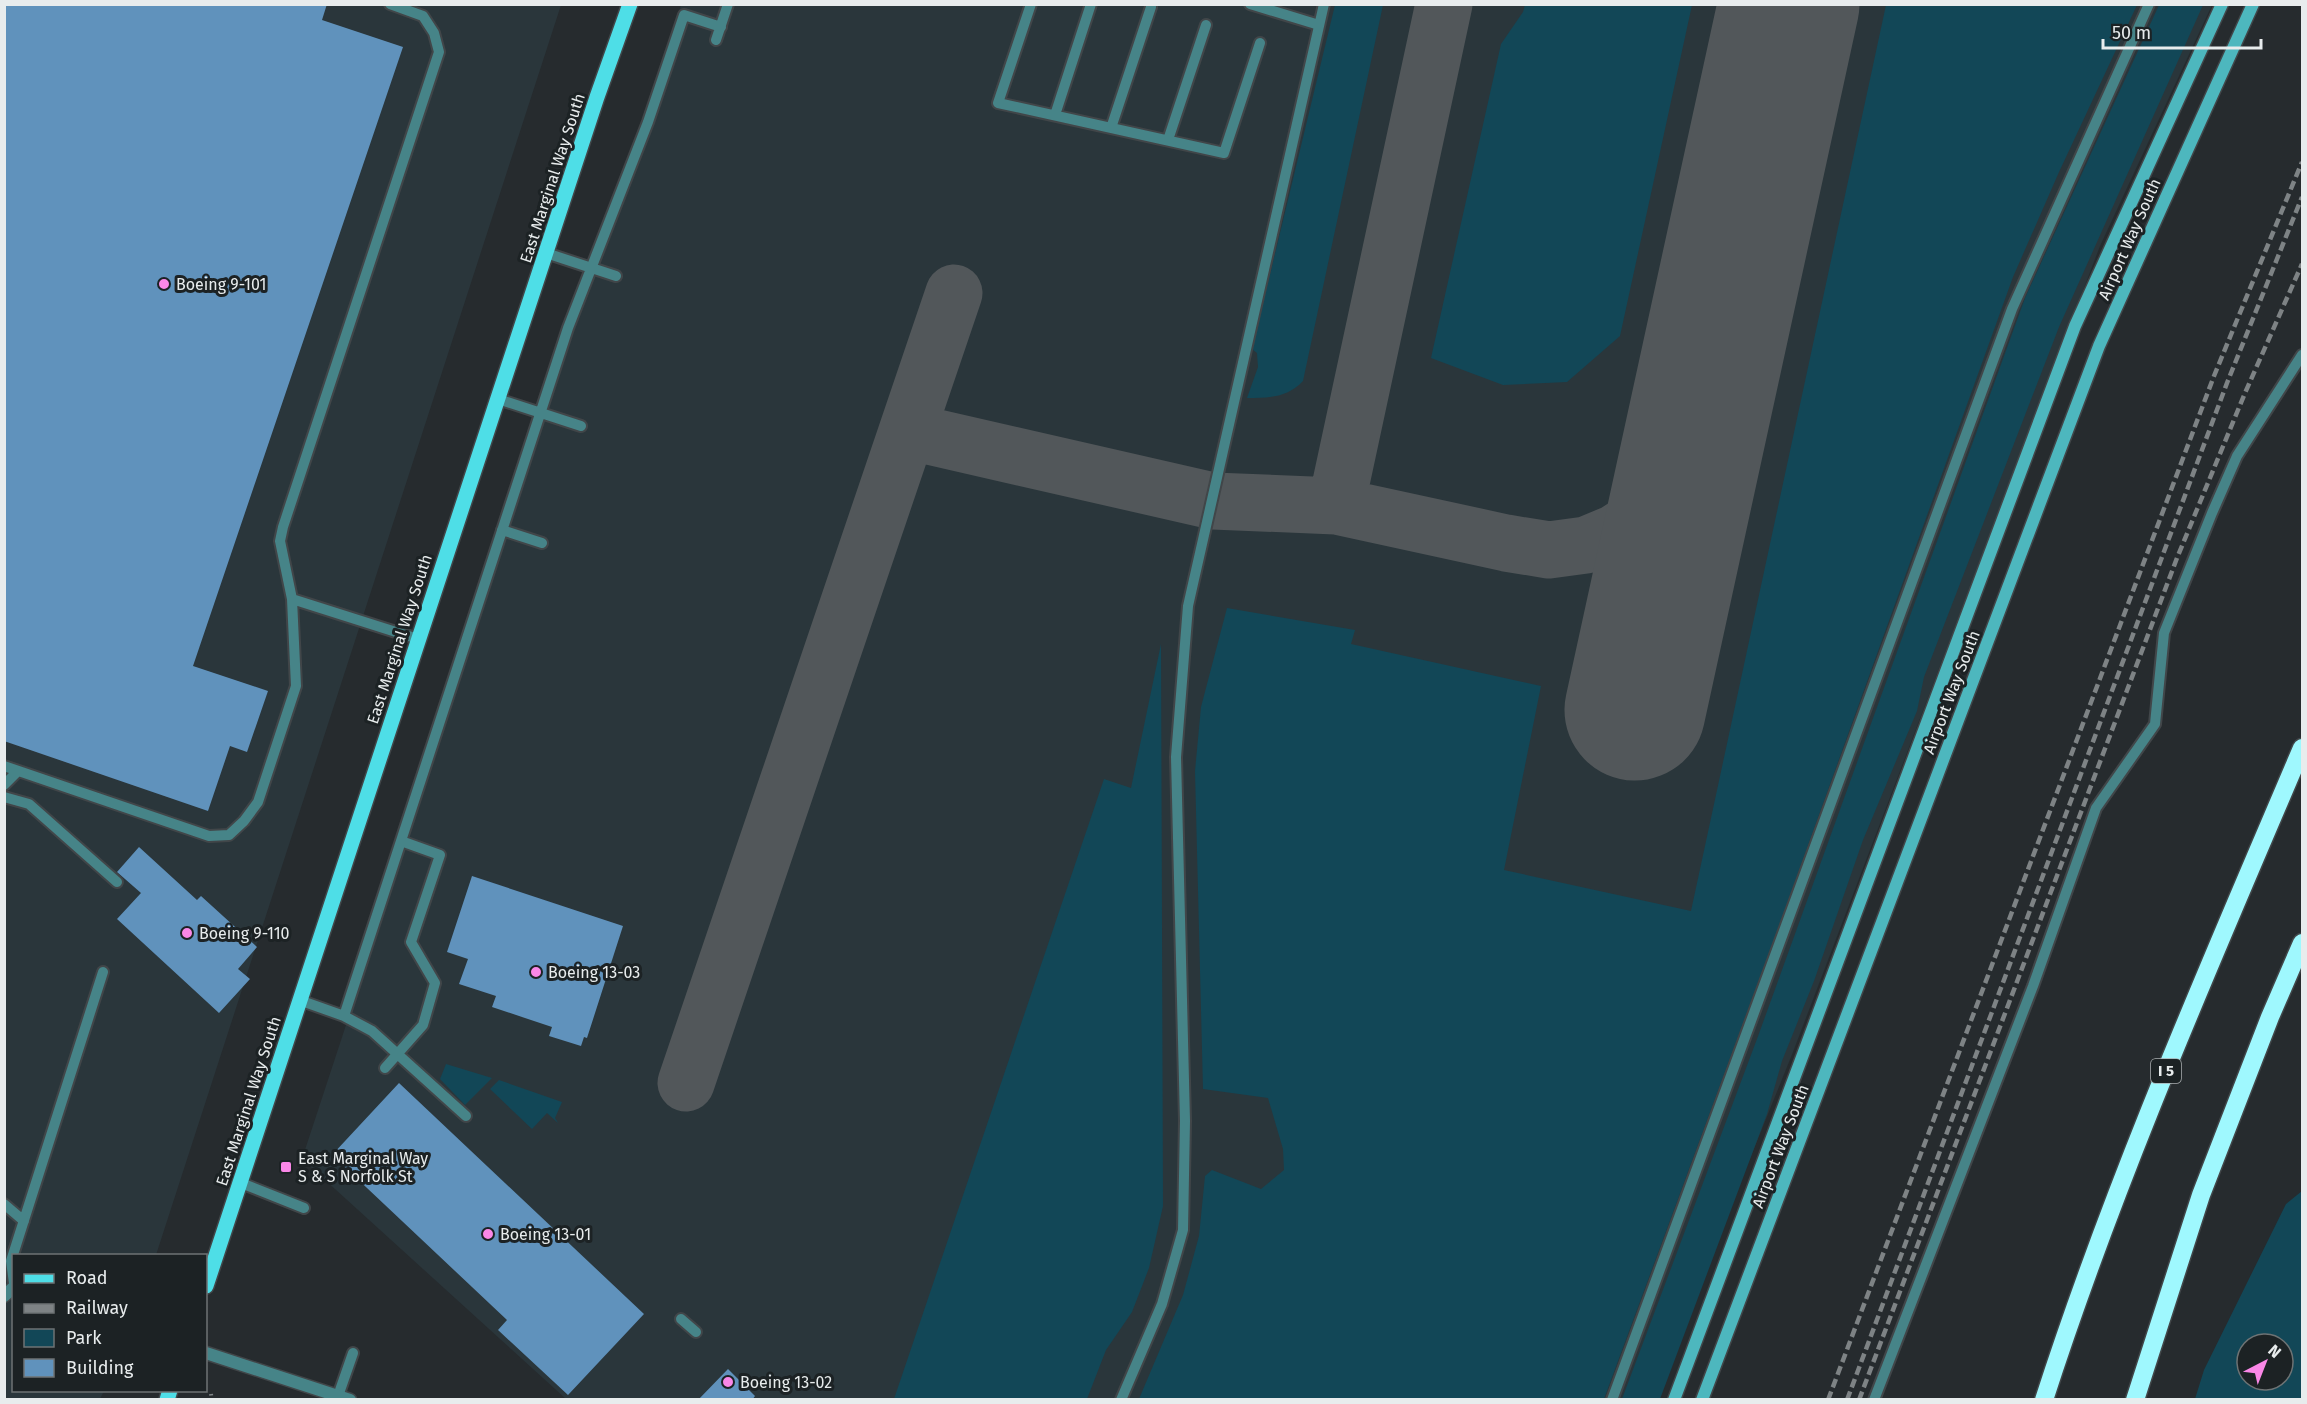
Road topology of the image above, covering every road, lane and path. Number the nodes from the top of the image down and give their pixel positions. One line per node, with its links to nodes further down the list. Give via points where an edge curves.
1 (390, 4): 29 (lane, via 423,16 439,51 283,527 280,540)
2 (630, 4): 20 (main road, East Marginal Way South)
3 (728, 4): 14 (lane)
4 (1031, 4): 17 (lane, via 998,103)
5 (1091, 4): 17 (lane)
6 (1324, 4): 13 (lane)
7 (2149, 4): 59 (lane, via 2012,309)
8 (2222, 4): 60 (main road, Airport Way South, via 2075,326)
9 (2253, 4): 61 (main road, Airport Way South, via 2099,346)
10 (1251, 5): 13 (lane)
11 (1151, 7): 18 (lane)
12 (1206, 25): 19 (lane)
13 (1319, 25): 58 (lane, via 1188,606 1176,757 1185,1121 1183,1230 1162,1304)
14 (721, 27): 15 (lane); 21 (lane, via 684,15)
15 (716, 40)
16 (1260, 43): 19 (lane, via 1224,153)
17 (1055, 115): 18 (lane)
18 (1111, 128): 19 (lane)
19 (1168, 140)
20 (546, 253): 21 (lane); 24 (main road, East Marginal Way South)
21 (592, 267): 22 (lane); 25 (lane)
22 (616, 276)
23 (2302, 355): 62 (lane, via 2237,456 2211,513 2164,633 2155,724 2097,808)
24 (498, 399): 25 (lane); 30 (main road, East Marginal Way South)
25 (541, 413): 26 (lane); 27 (lane)
26 (581, 426)
27 (502, 530): 28 (lane); 36 (lane)
28 (542, 543)
29 (292, 599): 30 (lane); 33 (lane, via 296,686 258,802 229,835 209,836)
30 (418, 639): 40 (main road, East Marginal Way South)
31 (2302, 748): 63 (highway, I 5, via 2128,1166)
32 (4, 766): 33 (lane)
33 (18, 771): 34 (lane)
34 (4, 785)
35 (4, 797): 37 (lane, via 29,804)
36 (400, 841): 41 (lane); 42 (lane, via 440,855 411,942 435,983 423,1025)
37 (117, 882)
38 (2302, 943): 64 (highway, via 2201,1195)
39 (103, 972): 48 (lane)
40 (299, 1000): 41 (lane); 45 (main road, East Marginal Way South)
41 (344, 1016): 42 (lane, via 372,1031)
42 (398, 1053): 43 (lane); 44 (lane)
43 (385, 1068)
44 (466, 1116)
45 (241, 1183): 47 (lane); 50 (main road, East Marginal Way South)
46 (4, 1204): 48 (lane)
47 (304, 1208)
48 (24, 1221): 49 (lane)
49 (13, 1254)
50 (207, 1283)
51 (681, 1319): 52 (lane)
52 (696, 1332)
53 (207, 1353): 56 (street)
54 (353, 1353): 56 (lane)
55 (211, 1394): 57 (path)
56 (344, 1398)
57 (212, 1400)
58 (1121, 1400)
59 (1612, 1400)
60 (1674, 1400)
61 (1702, 1400)
62 (1874, 1400)
63 (2044, 1400)
64 (2134, 1400)

